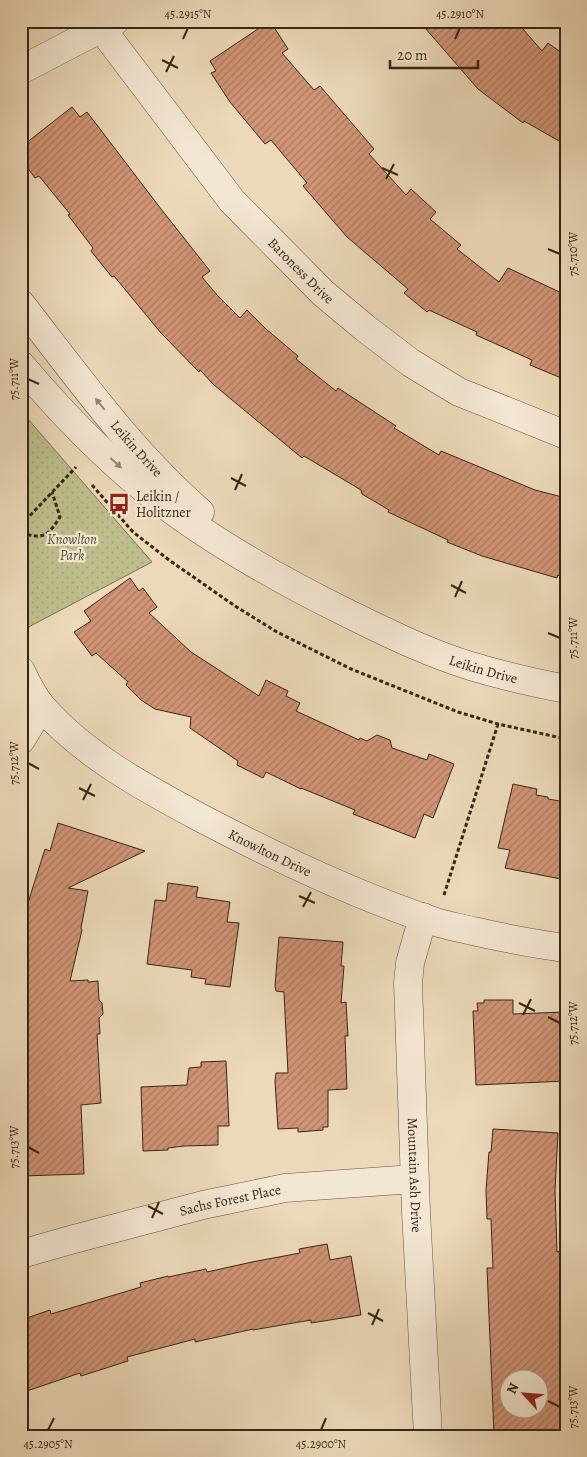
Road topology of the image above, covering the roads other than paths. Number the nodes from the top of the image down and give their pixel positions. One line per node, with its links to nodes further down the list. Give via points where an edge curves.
1 (108, 25): 2 (street); 5 (street, Baroness Drive, via 232,202 323,293 411,363 459,392)
2 (21, 70)
3 (21, 304): 6 (street, Leikin Drive, one-way to 3, via 150,464)
4 (21, 365): 6 (street, Leikin Drive, one-way to 6, via 104,453 145,489 182,518)
5 (566, 435)
6 (271, 574): 8 (street, Leikin Drive, via 428,651 473,667)
7 (21, 671): 9 (street, Knowlton Drive)
8 (566, 689)
9 (41, 706): 10 (street); 11 (street, Knowlton Drive, via 95,755 165,798 250,844)
10 (21, 740)
11 (430, 920): 12 (street, Knowlton Drive); 13 (street, Mountain Ash Drive, via 410,963 408,982)
12 (566, 948)
13 (414, 1179): 14 (street, Sachs Forest Place, via 285,1188 203,1205); 15 (street, Mountain Ash Drive)
14 (21, 1254)
15 (428, 1436)

